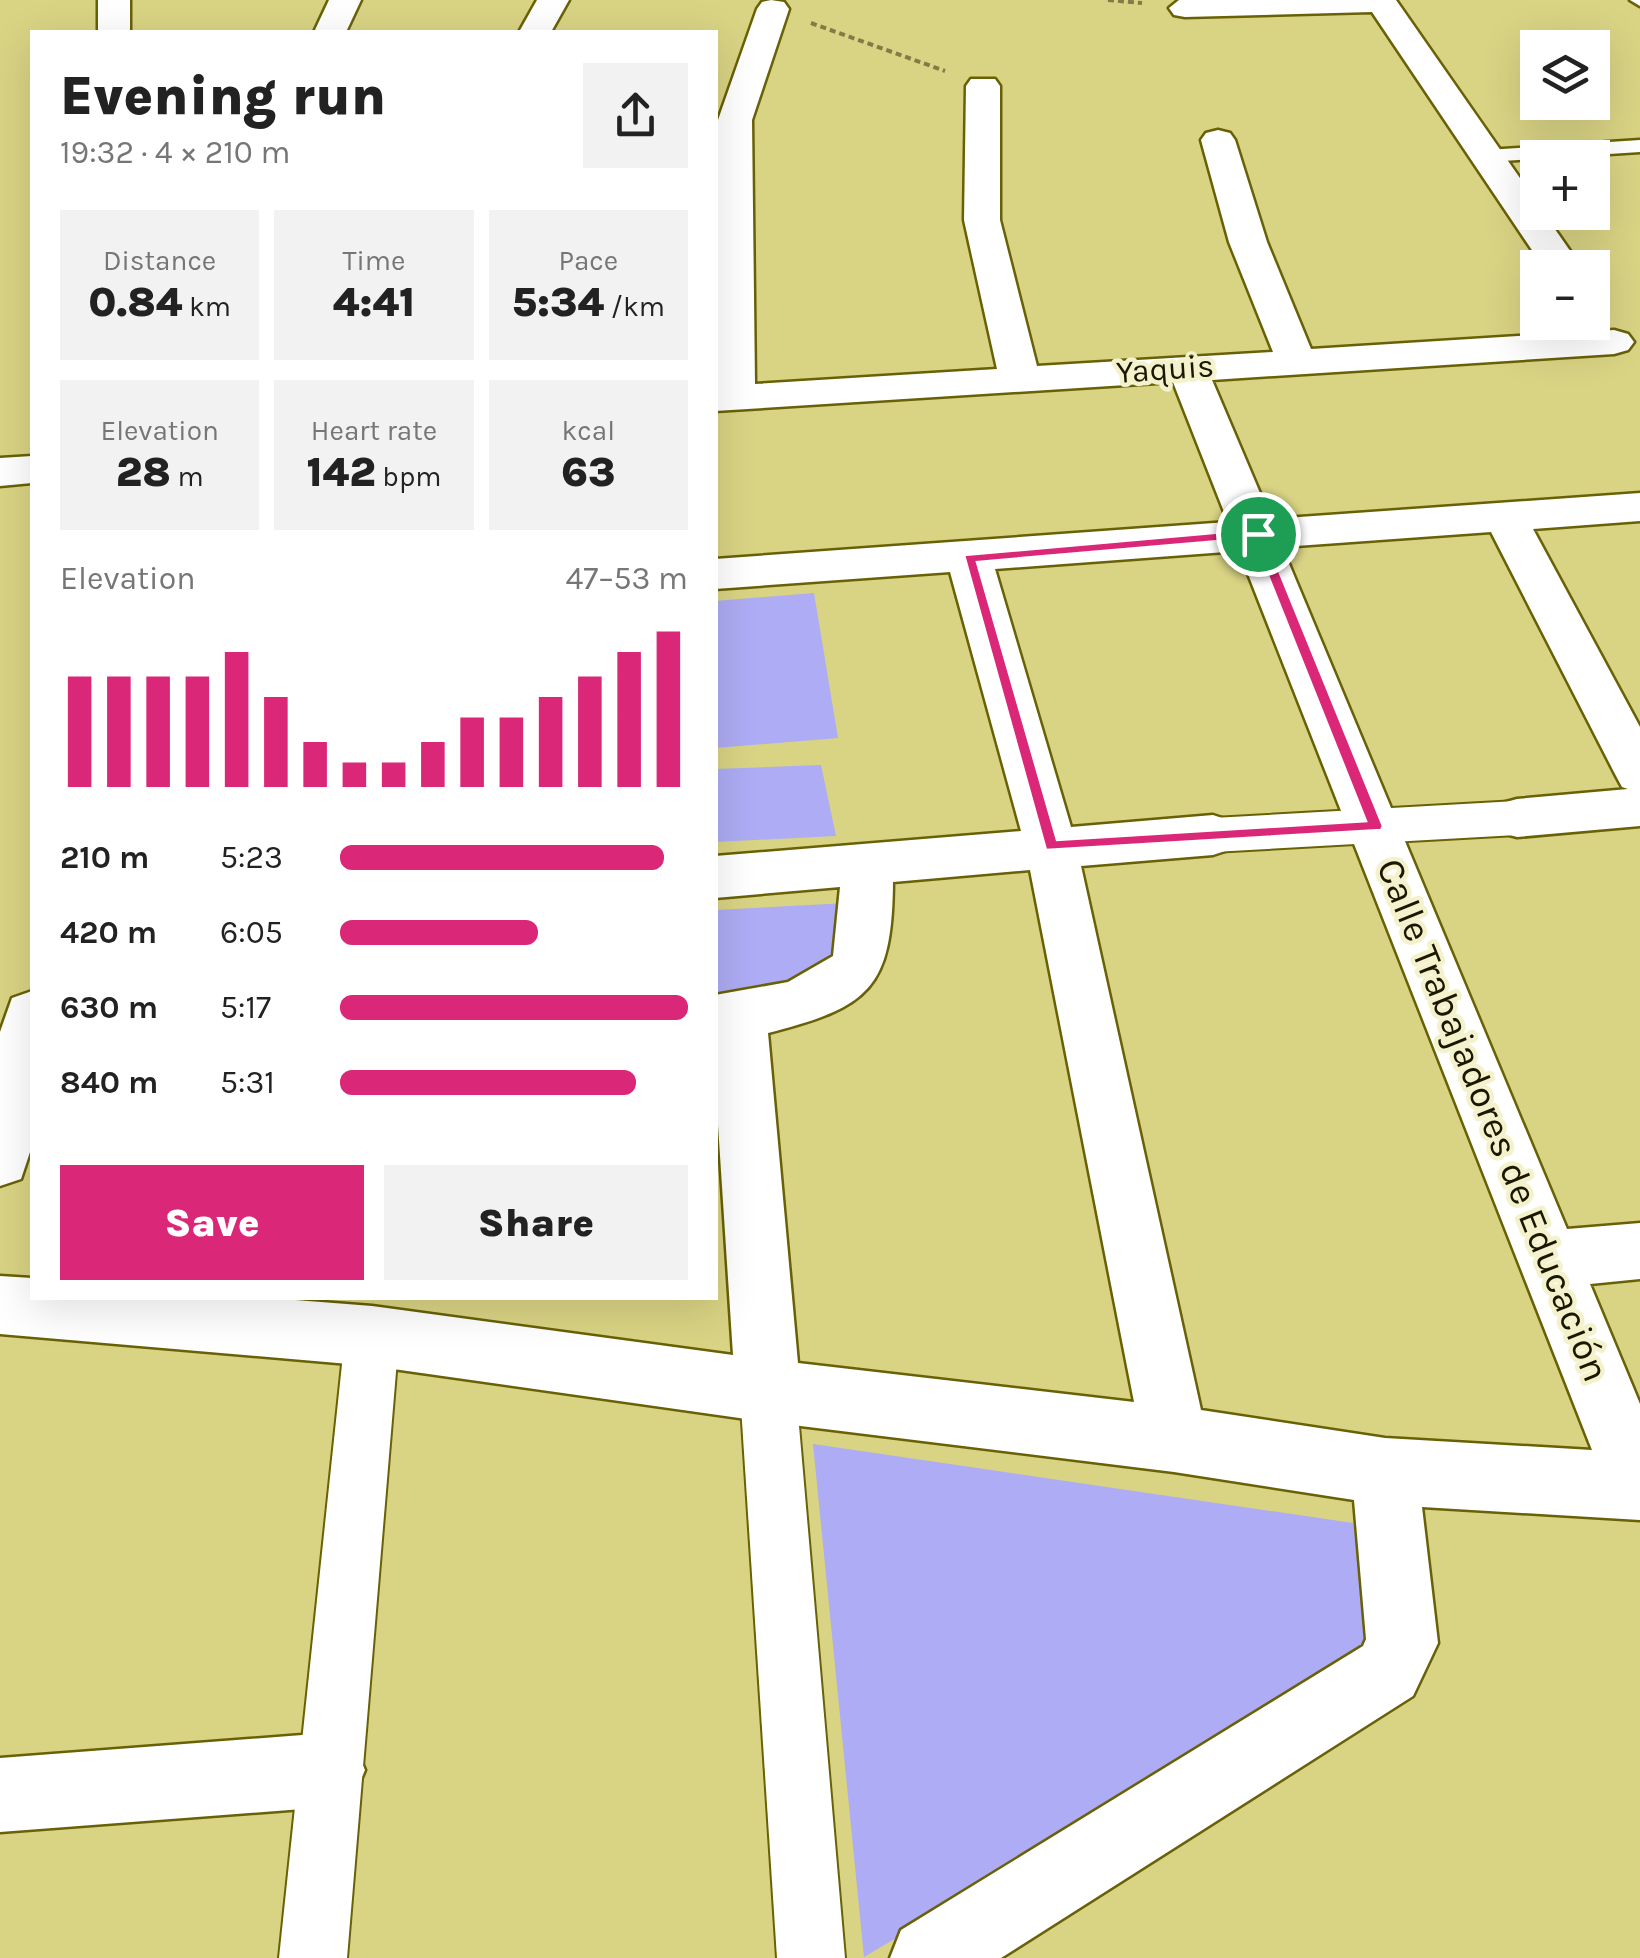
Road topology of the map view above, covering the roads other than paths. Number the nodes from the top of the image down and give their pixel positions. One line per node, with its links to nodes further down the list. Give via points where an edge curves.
1 (114, 0): 7 (street)
2 (345, 0): 8 (street)
3 (553, 0): 9 (street)
4 (1381, 1): 5 (street); 13 (street)
5 (1185, 8)
6 (773, 9): 21 (street, via 735,120)
7 (114, 30)
8 (331, 30)
9 (536, 30)
10 (984, 86): 20 (street, via 982,220)
11 (1218, 140): 17 (street, via 1248,242)
12 (1640, 146): 13 (lane)
13 (1487, 156): 14 (street)
14 (1551, 250)
15 (1520, 335): 17 (street, Yaquis)
16 (1610, 335): 19 (street)
17 (1296, 360): 18 (street, Yaquis)
18 (1188, 367): 20 (street, Yaquis); 24 (street, Calle Trabajadores de Educación)
19 (1640, 378)
20 (1020, 379): 21 (street, Yaquis)
21 (725, 398)
22 (1640, 507): 23 (street)
23 (1504, 517): 24 (street); 27 (street)
24 (1258, 534): 25 (street); 30 (street, Calle Trabajadores de Educación)
25 (969, 558): 26 (street); 32 (street)
26 (718, 574)
27 (1640, 774)
28 (1640, 807): 29 (street)
29 (1517, 818): 30 (street)
30 (1376, 826): 31 (street); 39 (street, Calle Trabajadores de Educación)
31 (1213, 835): 32 (street)
32 (1051, 846): 33 (street); 43 (street)
33 (866, 865): 34 (street); 35 (street, via 860,961 834,989)
34 (718, 878)
35 (727, 1018): 42 (street)
36 (30, 1023): 37 (street)
37 (0, 1160)
38 (1640, 1251): 39 (street)
39 (1546, 1259): 45 (street, Calle Trabajadores de Educación)
40 (0, 1306): 41 (street)
41 (373, 1317): 42 (street); 46 (street)
42 (768, 1391): 43 (street); 49 (street)
43 (1174, 1439): 44 (street)
44 (1386, 1471): 45 (street); 50 (street, via 1402,1643 1388,1671)
45 (1640, 1486)
46 (328, 1770): 47 (street); 48 (street)
47 (0, 1795)
48 (313, 1958)
49 (811, 1958)
50 (929, 1958)

